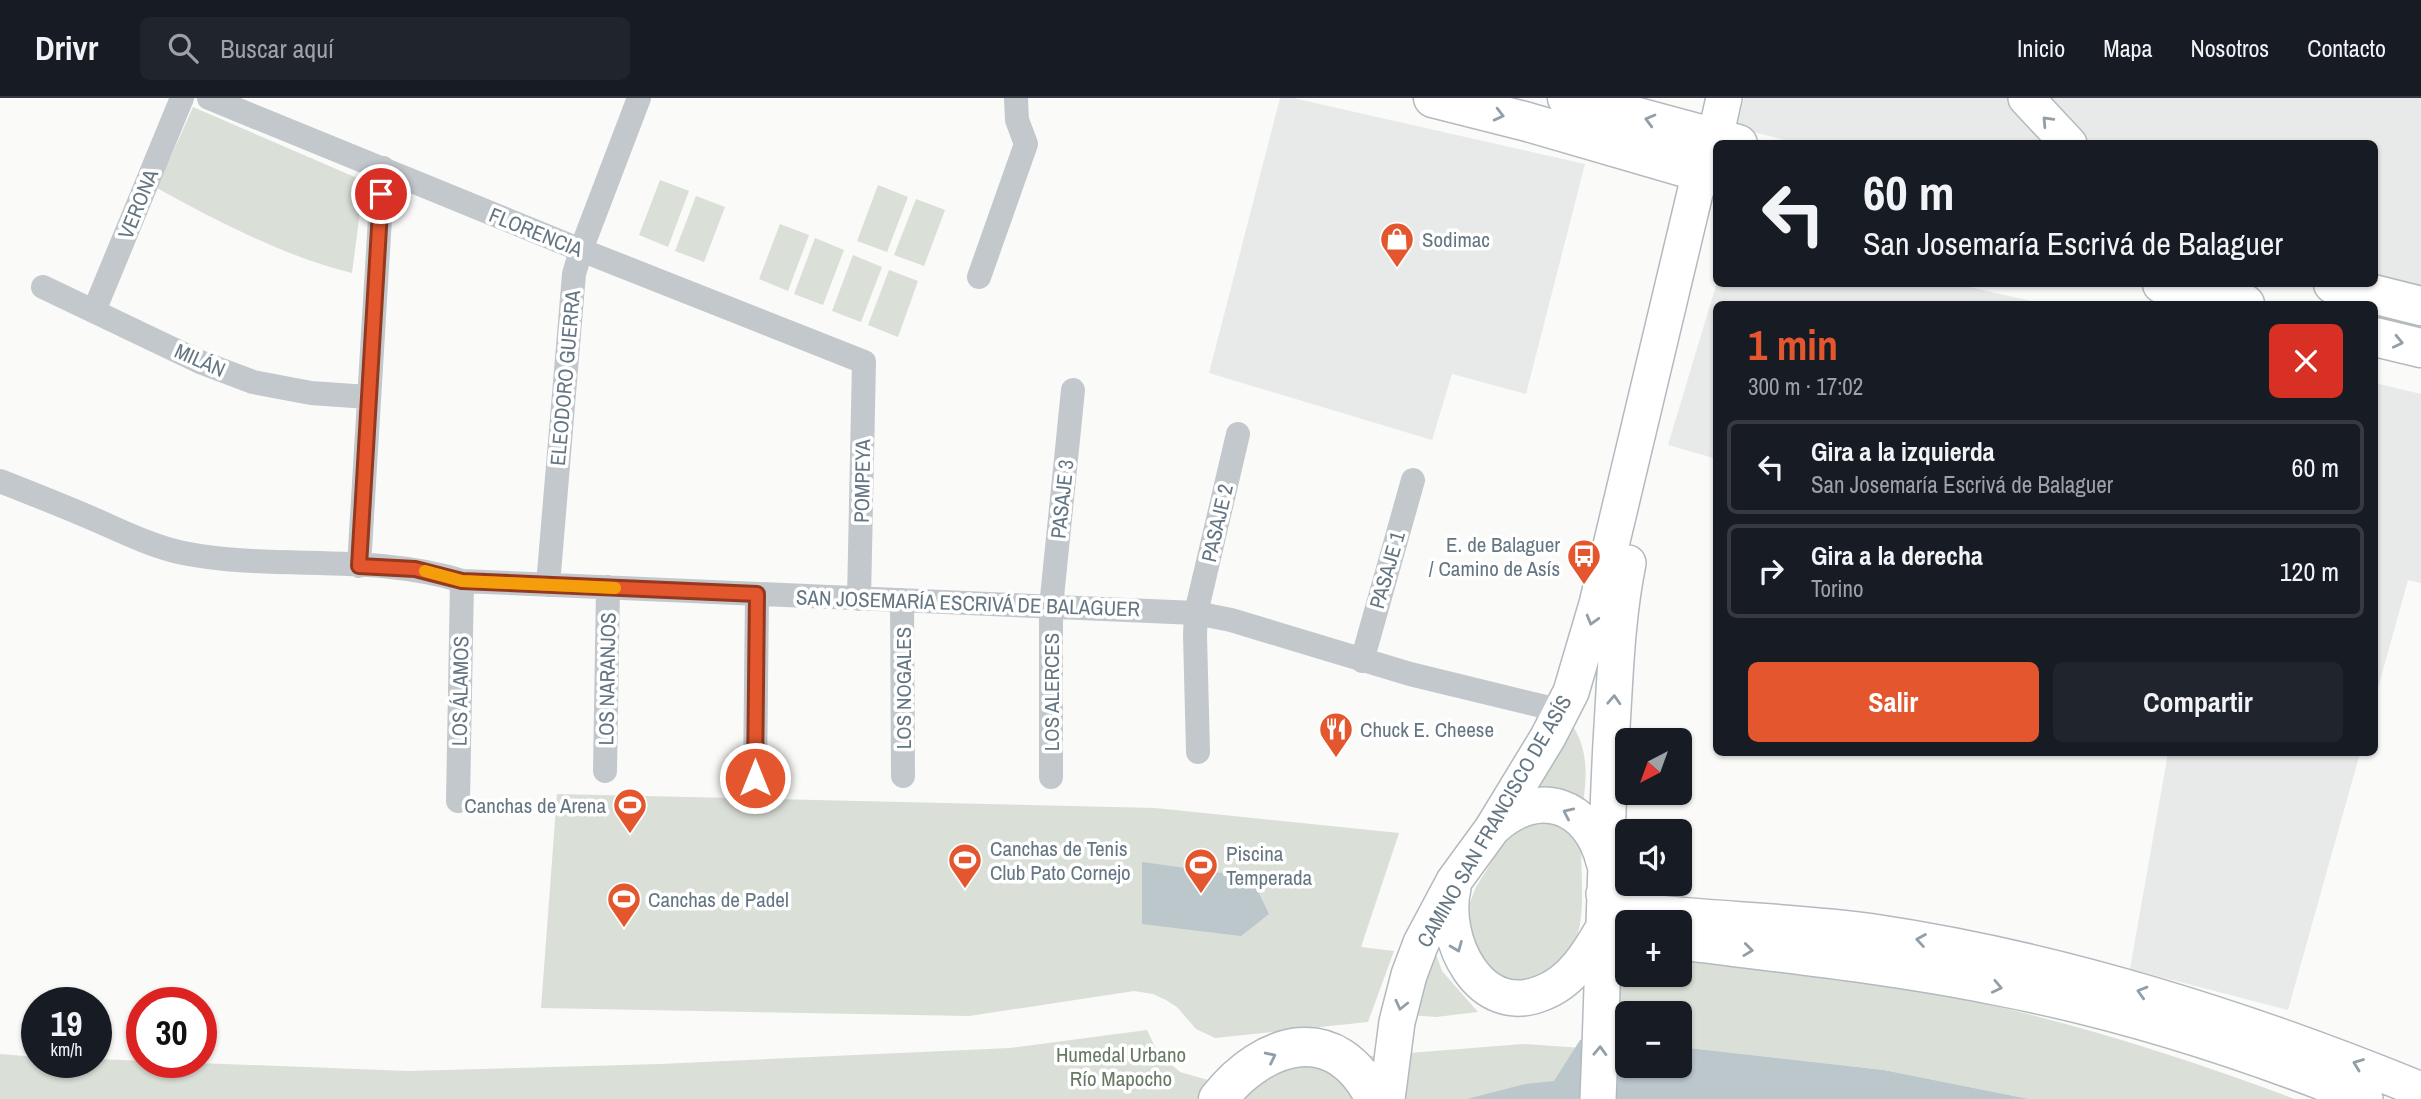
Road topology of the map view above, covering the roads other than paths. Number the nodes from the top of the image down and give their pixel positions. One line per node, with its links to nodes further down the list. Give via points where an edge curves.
1 (182, 98): 22 (street, VERONA)
2 (209, 98): 12 (street, FLORENCIA)
3 (639, 98): 15 (street, ELEODORO GUERRA)
4 (1016, 98): 16 (street, via 1017,120 1026,144)
5 (1433, 98): 13 (main road, one-way to 13)
6 (1567, 98): 9 (main road, one-way to 6)
7 (1724, 98): 10 (main road, CAMINO SAN FRANCISCO DE ASÍS)
8 (2026, 98): 11 (main road, one-way to 8)
9 (1723, 140)
10 (1727, 140)
11 (2064, 140)
12 (383, 168): 15 (street, FLORENCIA); 27 (street)
13 (1709, 174): 41 (main road, CAMINO SAN FRANCISCO DE ASÍS, one-way to 41, via 1597,604)
14 (1713, 223): 43 (main road, one-way to 14, via 1625,577)
15 (581, 250): 25 (street, FLORENCIA); 33 (street, ELEODORO GUERRA, via 572,288)
16 (979, 277)
17 (43, 287): 22 (street, MILÁN)
18 (2174, 287): 20 (main road)
19 (2337, 292): 21 (main road)
20 (2233, 301)
21 (2421, 306)
22 (94, 311): 27 (street, MILÁN, via 253,382 310,393)
23 (2378, 338): 24 (main road, one-way to 24)
24 (2421, 348)
25 (864, 362): 36 (street, POMPEYA)
26 (1073, 390): 38 (street, PASAJE 3)
27 (368, 397): 31 (street)
28 (1238, 434): 39 (street, PASAJE 2)
29 (1413, 480): 40 (street, PASAJE 1)
30 (0, 481): 31 (street, SAN JOSEMARÍA ESCRIVÁ DE BALAGUER, via 181,552)
31 (359, 566): 32 (street, SAN JOSEMARÍA ESCRIVÁ DE BALAGUER, via 415,569)
32 (462, 581): 33 (street, SAN JOSEMARÍA ESCRIVÁ DE BALAGUER); 48 (street, LOS ÁLAMOS)
33 (548, 585): 34 (street, SAN JOSEMARÍA ESCRIVÁ DE BALAGUER)
34 (608, 587): 35 (street, SAN JOSEMARÍA ESCRIVÁ DE BALAGUER); 44 (street, LOS NARANJOS)
35 (757, 594): 36 (street, SAN JOSEMARÍA ESCRIVÁ DE BALAGUER); 47 (street)
36 (859, 599): 37 (street, SAN JOSEMARÍA ESCRIVÁ DE BALAGUER)
37 (902, 600): 38 (street, SAN JOSEMARÍA ESCRIVÁ DE BALAGUER); 45 (street, LOS NOGALES)
38 (1051, 607): 39 (street, SAN JOSEMARÍA ESCRIVÁ DE BALAGUER); 46 (street, LOS ALERCES)
39 (1196, 613): 40 (street, SAN JOSEMARÍA ESCRIVÁ DE BALAGUER); 42 (street, PASAJE 2)
40 (1362, 661): 41 (street, SAN JOSEMARÍA ESCRIVÁ DE BALAGUER)
41 (1562, 712): 43 (main road, via 1581,719 1596,732); 49 (main road, CAMINO SAN FRANCISCO DE ASÍS)
42 (1198, 752)
43 (1611, 759): 51 (main road)
44 (606, 771)
45 (903, 776)
46 (1051, 777)
47 (755, 778)
48 (458, 801)
49 (1492, 829): 50 (main road, CAMINO SAN FRANCISCO DE ASÍS); 51 (main road, one-way to 49, via 1595,835 1584,821 1571,812 1537,806 1504,817)
50 (1454, 881): 51 (main road, one-way to 51, via 1450,911 1457,948 1478,980 1502,995 1529,997 1555,987 1578,966); 56 (main road, CAMINO SAN FRANCISCO DE ASÍS, one-way to 56, via 1415,958 1402,1000)
51 (1609, 916): 53 (main road, one-way to 51, via 2216,1014 2013,958 1871,932 1637,911 1618,904); 57 (main road, one-way to 51)
52 (1692, 944): 58 (main road, one-way to 58, via 1997,987 2165,1029)
53 (2421, 1090)
54 (1218, 1099): 55 (main road, one-way to 55, via 1269,1056 1312,1046 1352,1064)
55 (1375, 1099)
56 (1387, 1099)
57 (1598, 1099)
58 (2365, 1099)

